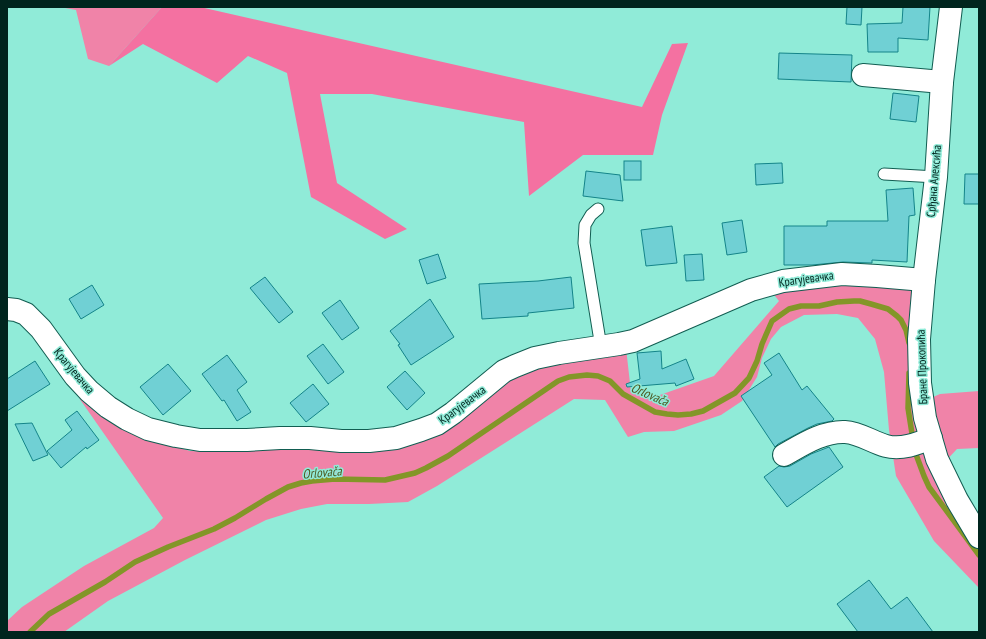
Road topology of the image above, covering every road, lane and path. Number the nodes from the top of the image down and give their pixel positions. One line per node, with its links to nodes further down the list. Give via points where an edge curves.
1 (951, 7): 3 (street, Срђана Алексића)
2 (863, 76): 3 (street)
3 (942, 82): 5 (street, Срђана Алексића)
4 (884, 174): 5 (lane)
5 (936, 176): 7 (street, Срђана Алексића)
6 (598, 209): 9 (lane, via 585,225 584,243)
7 (924, 280): 9 (street, Крагујевачка, via 842,274 783,281 751,290 633,341); 10 (street, Бране Прокопића, via 919,339 920,382 925,418)
8 (7, 310): 9 (street, Крагујевачка, via 26,314 41,329 75,376 108,407 148,429 200,440 310,438 369,441 396,438 437,424 504,371 515,366 534,358)
9 (601, 347)
10 (916, 443): 11 (street, via 886,446 856,434 843,432 816,438); 12 (street, Бране Прокопића, via 937,459)
11 (784, 455)
12 (979, 537)

